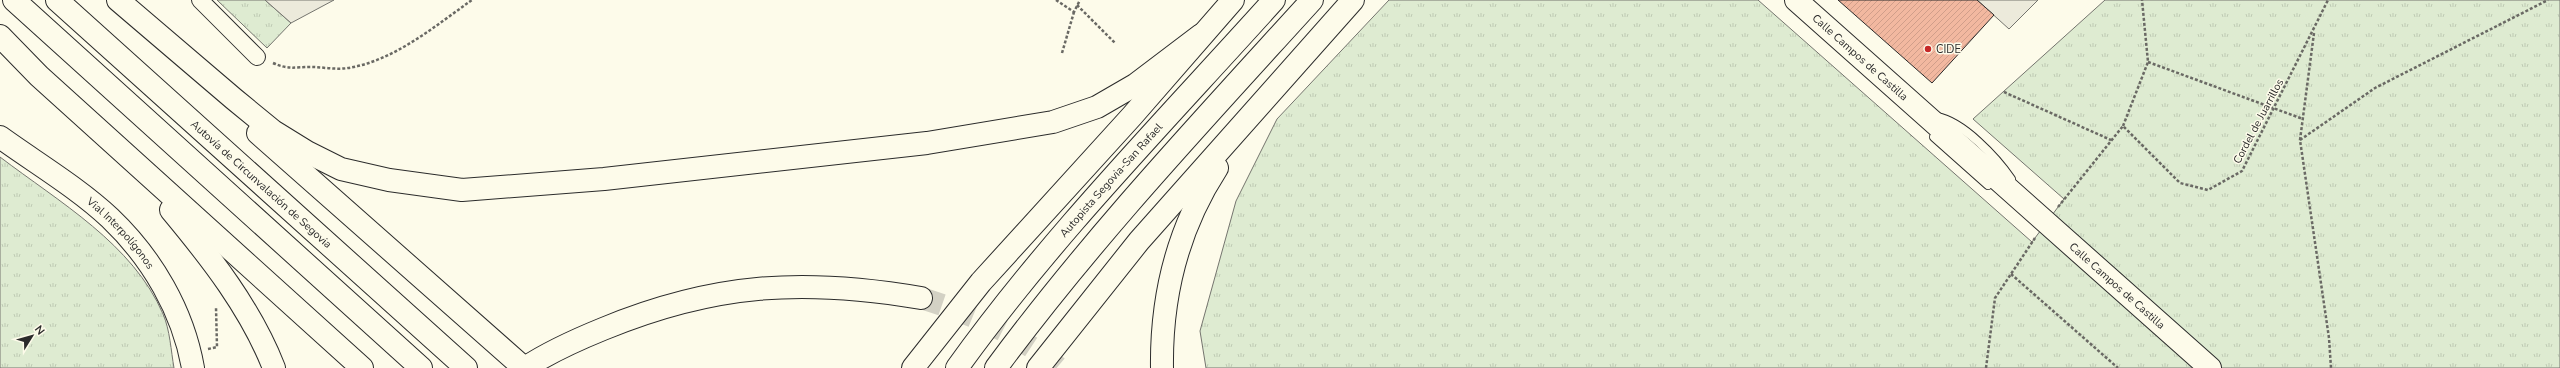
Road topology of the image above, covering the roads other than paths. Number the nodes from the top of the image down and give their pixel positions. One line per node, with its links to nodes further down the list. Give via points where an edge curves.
1 (14, 0): 23 (main road)
2 (57, 0): 24 (main road, Autovía de Circunvalación de Segovia)
3 (110, 0): 25 (main road)
4 (118, 0): 11 (main road, via 273,131 307,152 341,169 389,180 462,190 604,179 927,144 1053,122 1097,107 1135,85)
5 (200, 0): 13 (street)
6 (1233, 0): 11 (main road)
7 (1274, 0): 27 (main road, Autopista Segovia-San Rafael, via 1101,193 1009,300)
8 (1312, 0): 28 (main road, via 1125,208 1030,321)
9 (1353, 0): 14 (main road)
10 (1796, 0): 15 (main road, Calle Campos de Castilla)
11 (1201, 35): 26 (main road, via 1132,116 982,282)
12 (0, 36): 17 (main road, via 38,76)
13 (258, 56)
14 (1263, 99): 29 (main road, via 1139,241); 30 (main road, via 1204,188 1184,231 1172,267 1165,305)
15 (1925, 115): 18 (main road, Calle Campos de Castilla); 18 (lane, Calle Campos de Castilla, via 1936,139 1996,191)
16 (0, 137): 20 (main road, Vial Interpolígonos, via 110,218 131,240 172,301)
17 (126, 156): 21 (main road, via 226,281 251,321); 22 (main road)
18 (2026, 203): 31 (main road, Calle Campos de Castilla, via 2051,215)
19 (921, 298): 25 (main road, via 839,286 762,288 697,298 666,306 583,337)
20 (192, 361)
21 (274, 368)
22 (362, 368)
23 (421, 368)
24 (466, 368)
25 (524, 368)
26 (914, 368)
27 (957, 368)
28 (996, 368)
29 (1038, 368)
30 (1162, 368)
31 (2210, 368)

